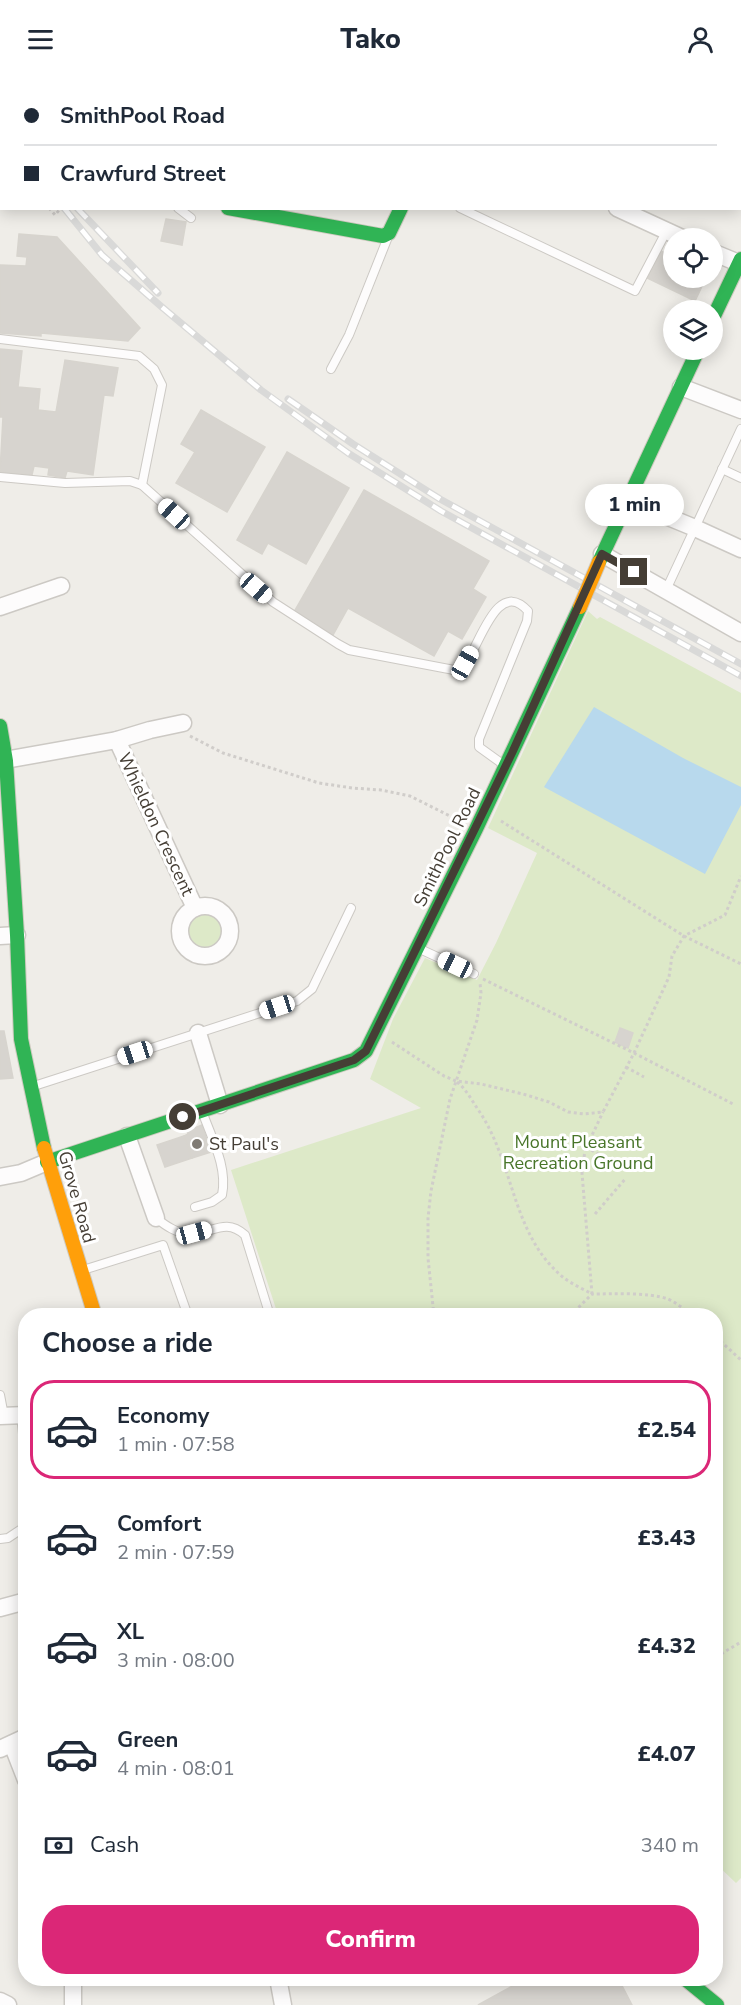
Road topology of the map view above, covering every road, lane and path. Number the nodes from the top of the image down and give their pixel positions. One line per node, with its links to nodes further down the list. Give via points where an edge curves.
1 (181, 210): 6 (lane)
2 (239, 210): 8 (street, via 383,236)
3 (400, 210): 8 (street)
4 (464, 210): 9 (lane, via 635,291)
5 (621, 210): 7 (street)
6 (191, 218)
7 (663, 231)
8 (389, 233): 15 (lane, via 349,335)
9 (663, 238)
10 (723, 256): 11 (street)
11 (740, 262): 12 (street)
12 (722, 300)
13 (0, 339): 22 (lane, via 139,356 154,369 162,385)
14 (693, 360): 16 (street, SmithPool Road)
15 (331, 369)
16 (681, 387): 17 (street); 23 (street, SmithPool Road)
17 (741, 410)
18 (741, 429): 19 (lane)
19 (722, 469): 21 (lane); 24 (lane)
20 (0, 477): 22 (lane, via 65,483 130,481)
21 (741, 478)
22 (142, 485): 35 (lane, via 273,602 349,650 454,670 465,663 494,611 505,602 523,606 528,612 527,621 479,739 479,747)
23 (627, 500): 24 (street); 26 (street, SmithPool Road)
24 (695, 528): 25 (street); 28 (lane)
25 (741, 549)
26 (600, 558): 28 (street); 35 (street, SmithPool Road, bridge)
27 (61, 586): 29 (street)
28 (666, 590): 30 (street)
29 (0, 607)
30 (741, 633)
31 (183, 723): 33 (street); 37 (path, via 191,737 223,753 319,783 410,796)
32 (0, 726): 34 (street, Grove Road)
33 (117, 740): 34 (street); 39 (street, Whieldon Crescent)
34 (3, 761): 41 (street, Grove Road)
35 (506, 766): 36 (street, SmithPool Road)
36 (484, 811): 37 (street, SmithPool Road); 42 (path)
37 (476, 829): 43 (street, SmithPool Road)
38 (741, 876): 42 (path, via 725,915)
39 (195, 908)
40 (351, 908): 47 (lane, via 312,990 305,996)
41 (8, 935): 52 (street, Grove Road)
42 (684, 936): 44 (path); 48 (path, via 672,956 669,977)
43 (417, 948): 45 (lane); 46 (street, SmithPool Road)
44 (741, 964)
45 (477, 976): 48 (path); 51 (path, via 481,993 477,1020)
46 (375, 1031): 51 (path); 54 (street, SmithPool Road, via 366,1051 354,1060)
47 (198, 1032): 52 (lane); 54 (street)
48 (634, 1053): 49 (path); 53 (path)
49 (626, 1067): 50 (path); 56 (path)
50 (644, 1077)
51 (456, 1081): 56 (path, via 523,1094 568,1112); 67 (path, via 487,1122 528,1235 565,1279); 71 (path, via 428,1218)
52 (30, 1088): 60 (street, Grove Road)
53 (733, 1104)
54 (220, 1105): 55 (street, SmithPool Road)
55 (202, 1111): 57 (street, SmithPool Road); 63 (lane, via 224,1185 222,1195)
56 (603, 1112): 58 (path)
57 (128, 1136): 60 (street, SmithPool Road); 65 (street)
58 (586, 1147): 59 (path); 67 (path, via 582,1173)
59 (600, 1155)
60 (47, 1162): 61 (street); 66 (street, Grove Road)
61 (0, 1177)
62 (626, 1178): 64 (path)
63 (195, 1207)
64 (595, 1214)
65 (156, 1218): 70 (lane, via 168,1228 187,1234 237,1227 245,1235)
66 (80, 1271): 68 (street, Grove Road); 69 (lane, via 163,1245)
67 (592, 1294): 72 (path); 73 (path, via 666,1298)
68 (92, 1308)
69 (185, 1308)
70 (268, 1308)
71 (433, 1308)
72 (578, 1308)
73 (683, 1308)
74 (723, 1343): 75 (path)
75 (741, 1360)
76 (0, 1395): 77 (lane)
77 (12, 1416): 78 (lane)
78 (18, 1436)
79 (18, 1531): 80 (lane)
80 (0, 1539)
81 (18, 1604): 82 (street)
82 (0, 1608)
83 (741, 1642): 84 (path)
84 (723, 1653)
85 (13, 1743): 86 (street)
86 (18, 1757)
87 (73, 1986): 93 (street)
88 (279, 1986): 94 (street)
89 (692, 1986): 91 (street)
90 (0, 2001): 92 (street)
91 (710, 2003)
92 (8, 2005)
93 (73, 2005)
94 (283, 2005)

